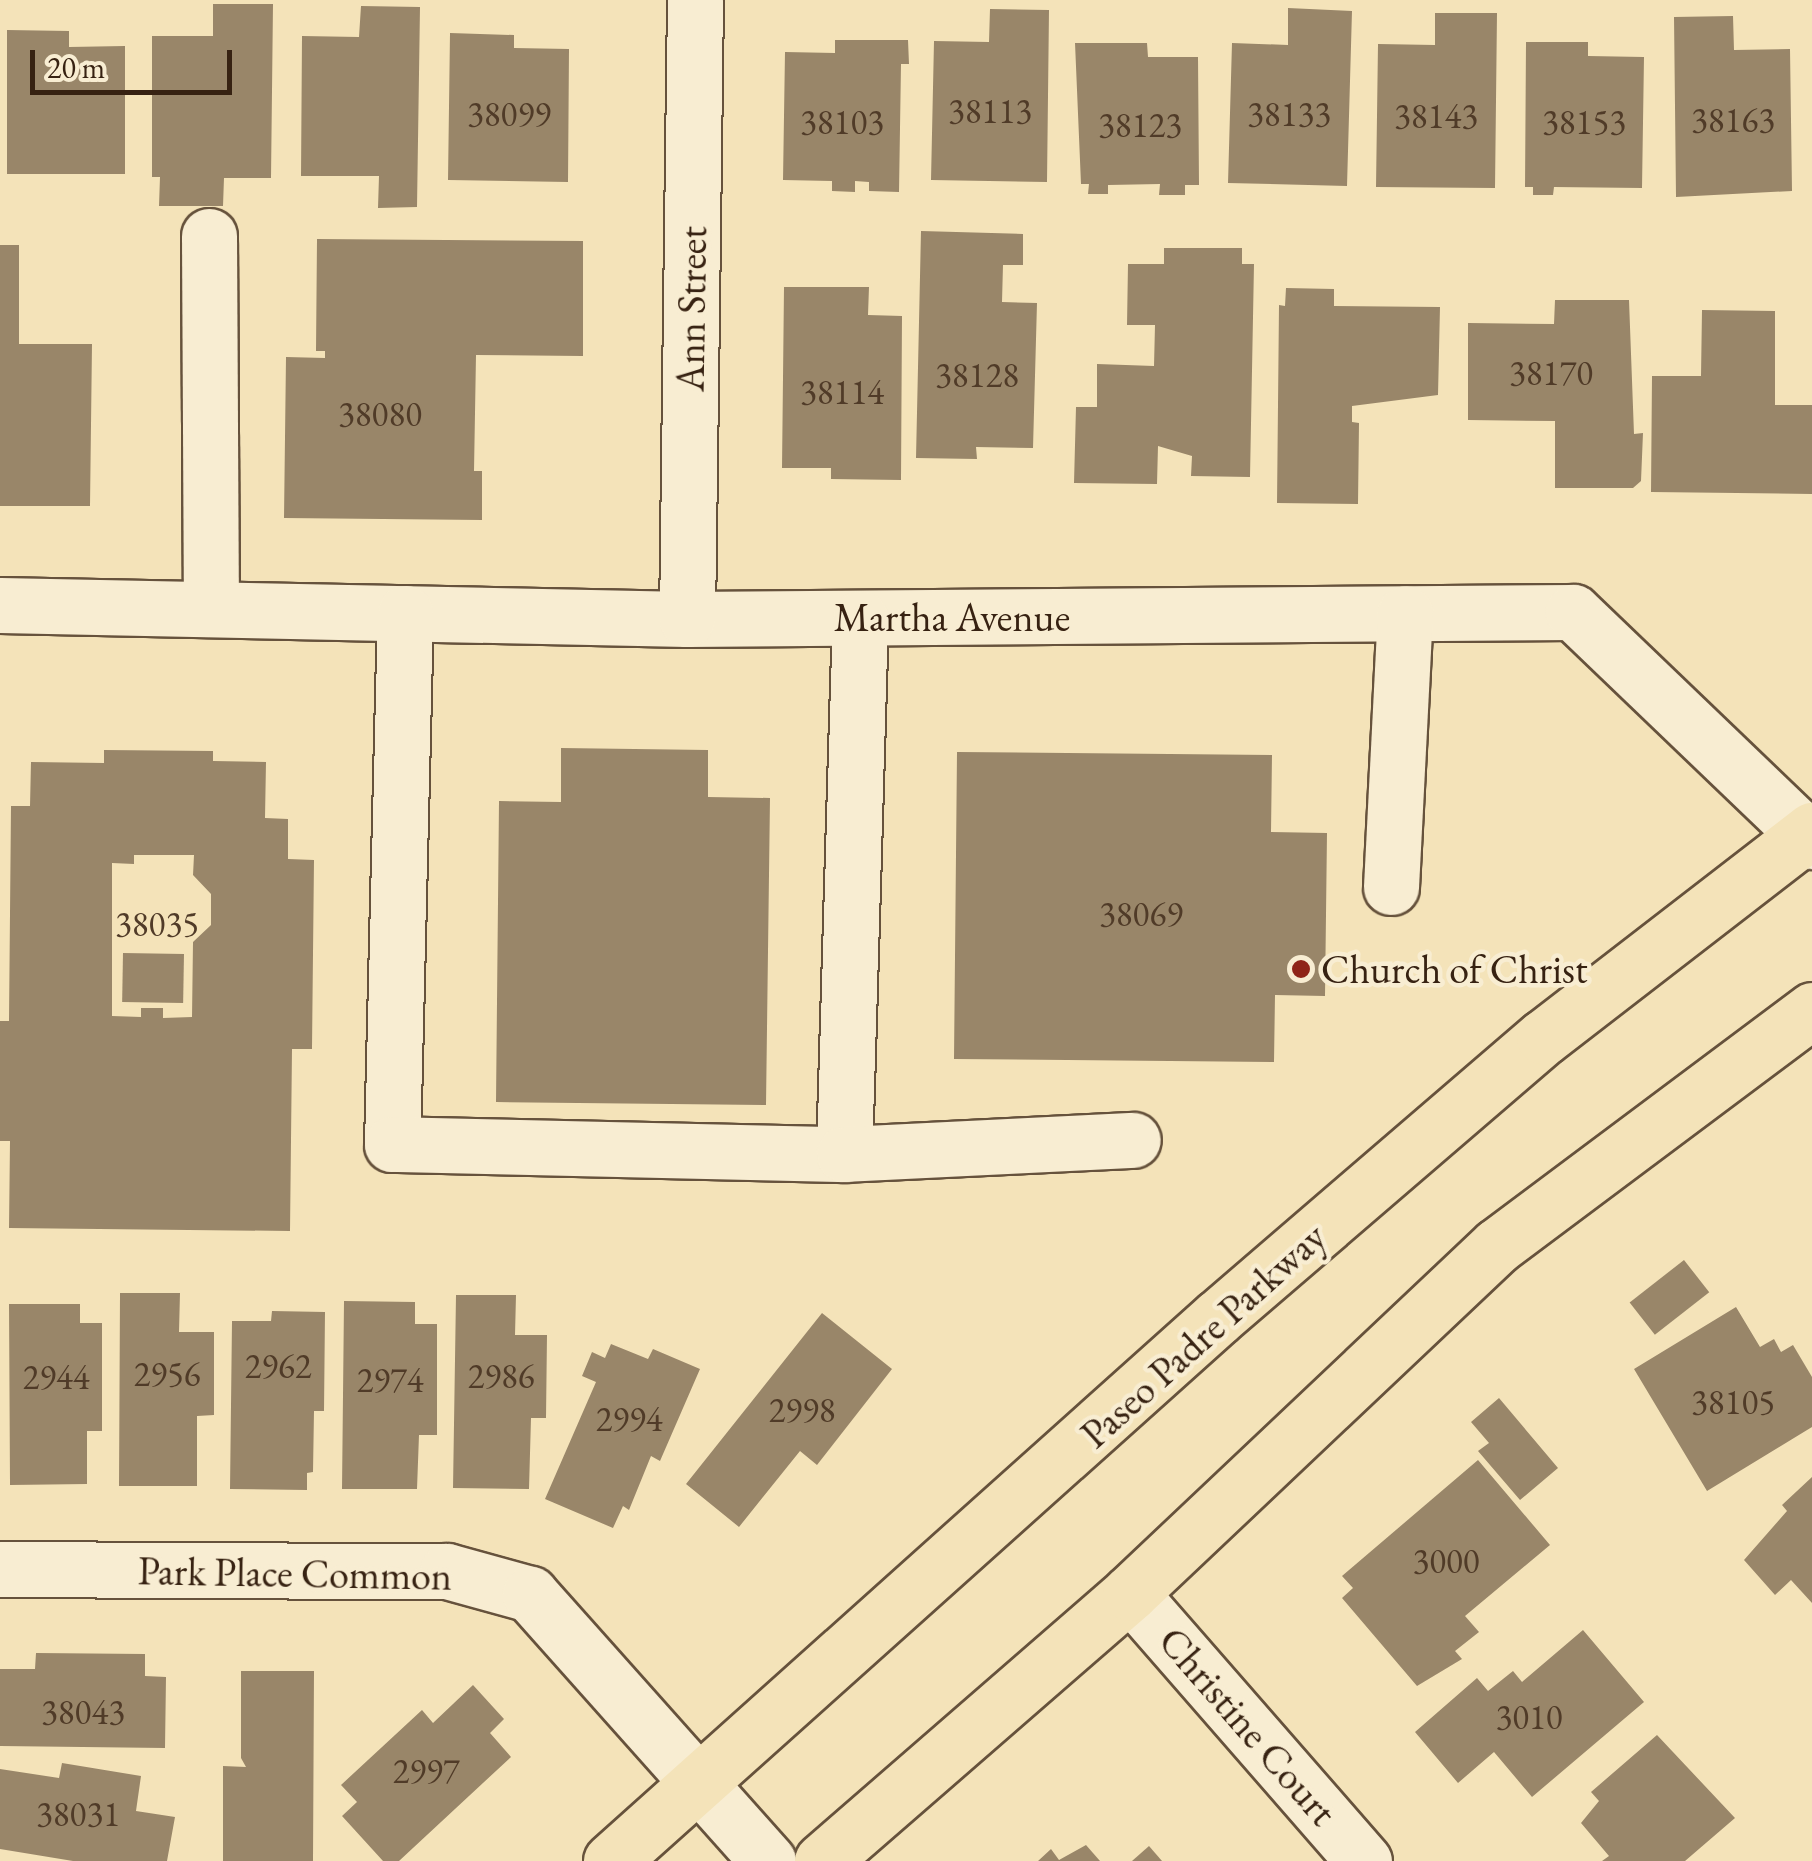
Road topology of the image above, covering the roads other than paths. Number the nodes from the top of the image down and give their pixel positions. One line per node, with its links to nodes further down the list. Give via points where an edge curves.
1 (695, 0): 8 (street, Ann Street)
2 (210, 236): 4 (street)
3 (0, 605): 4 (street, Martha Avenue)
4 (211, 609): 5 (street, Martha Avenue)
5 (406, 613): 8 (street, Martha Avenue); 13 (street, via 392,1144)
6 (1404, 614): 7 (street, Martha Avenue); 9 (street, Martha Avenue, via 1572,612); 10 (street)
7 (860, 618): 8 (street, Martha Avenue); 13 (street)
8 (687, 619)
9 (1811, 835): 16 (main road, Paseo Padre Parkway, via 1529,1049)
10 (1391, 887)
11 (1812, 1010): 15 (main road, via 1497,1246)
12 (1133, 1140): 13 (street)
13 (844, 1154)
14 (0, 1568): 16 (street, Park Place Common, via 447,1570 488,1580 530,1594)
15 (1130, 1593): 19 (main road); 20 (street, Christine Court)
16 (700, 1780): 17 (main road, Paseo Padre Parkway); 18 (street, Park Place Common)
17 (611, 1861)
18 (768, 1861)
19 (822, 1861)
20 (1364, 1861)

